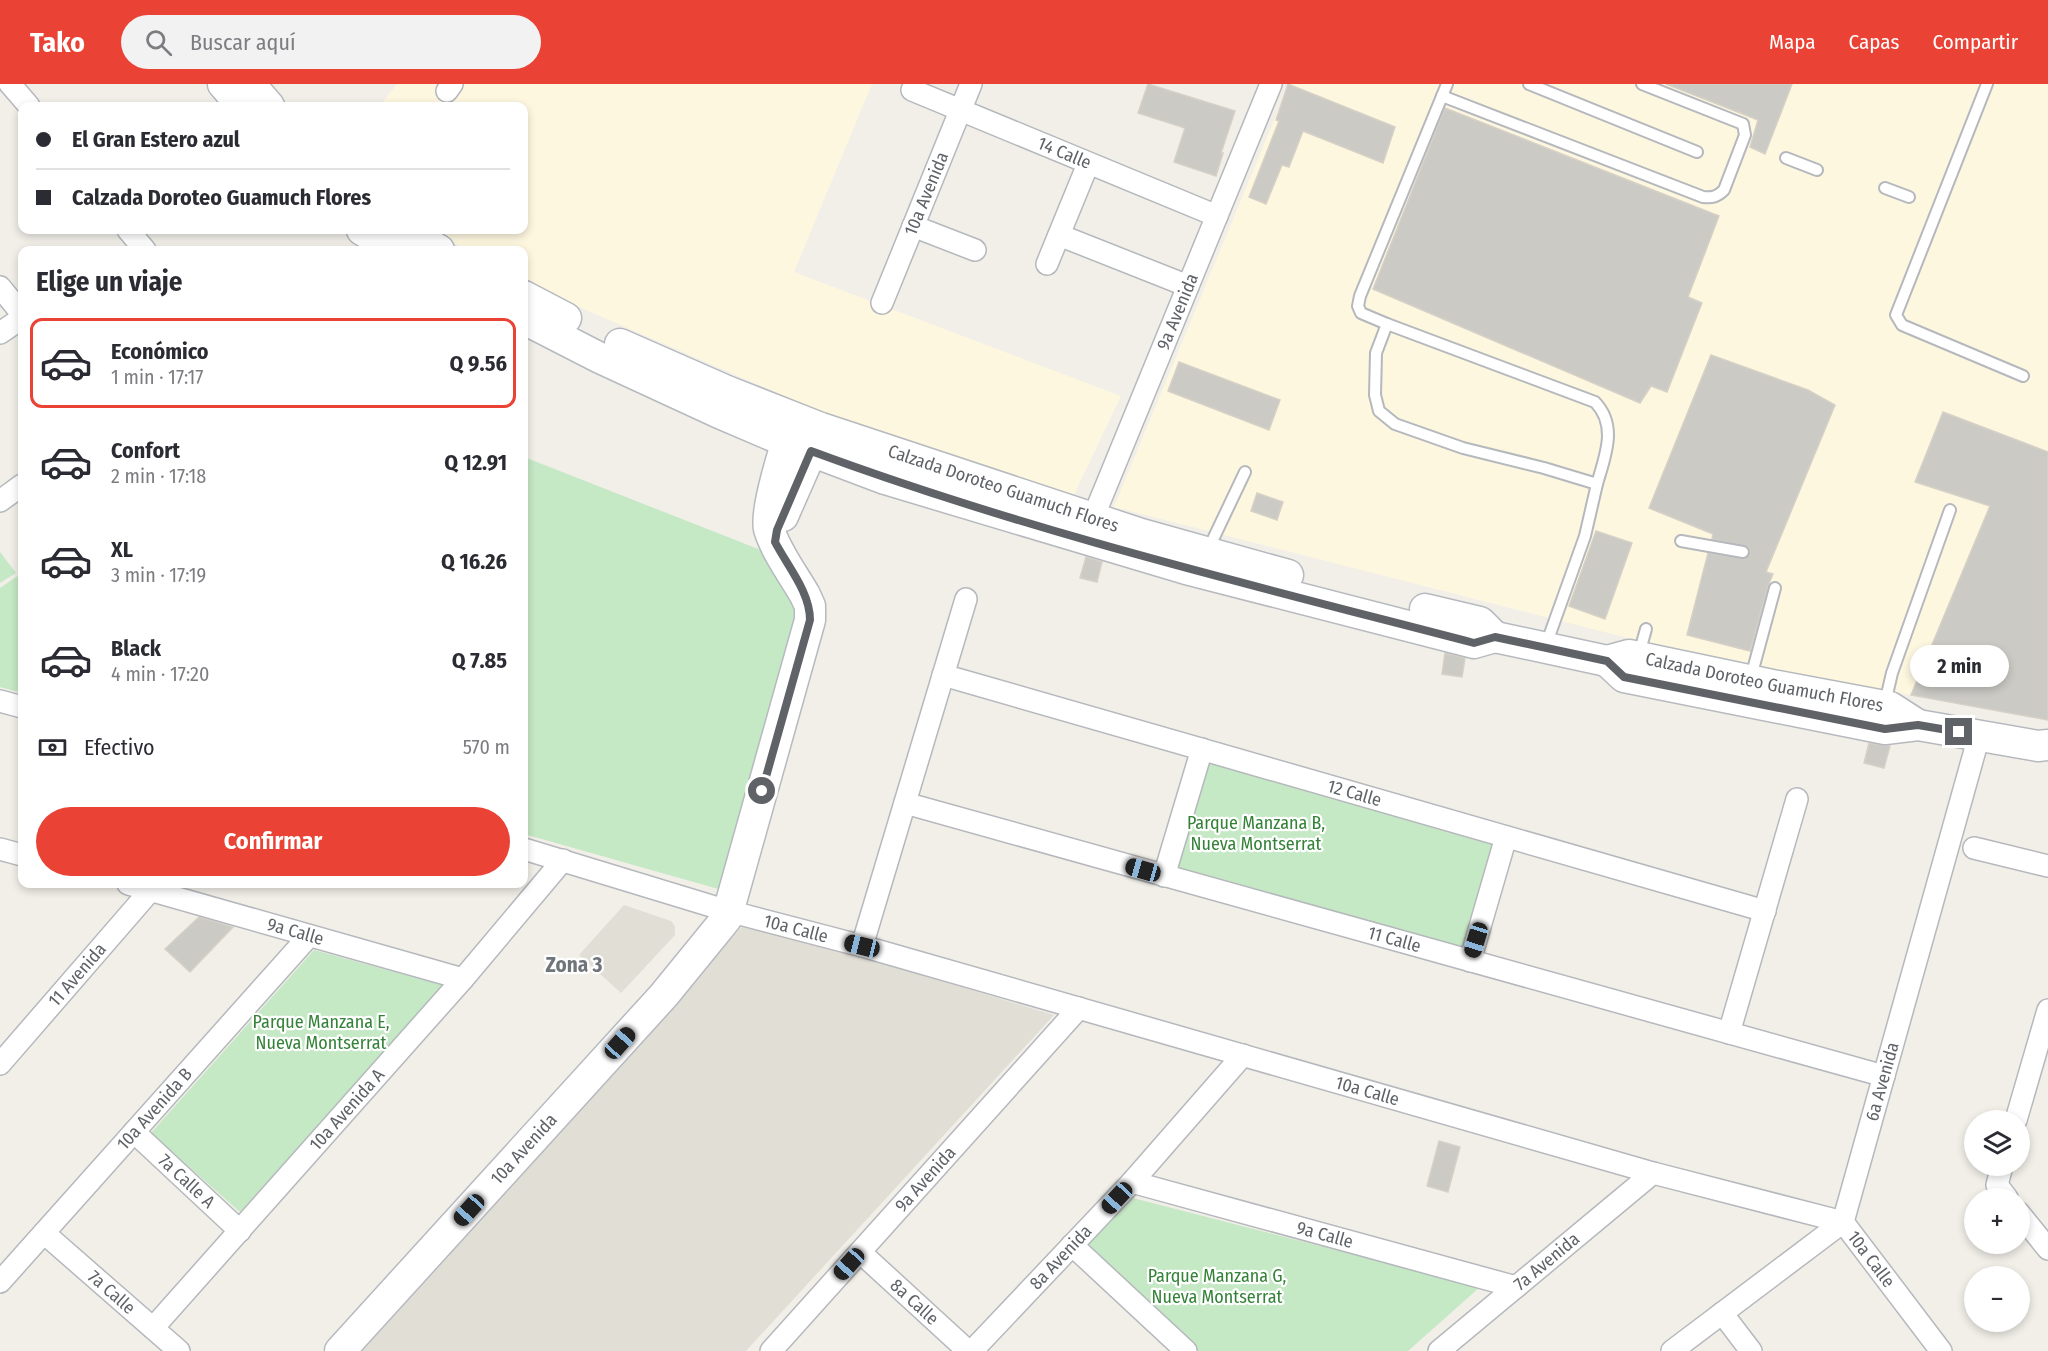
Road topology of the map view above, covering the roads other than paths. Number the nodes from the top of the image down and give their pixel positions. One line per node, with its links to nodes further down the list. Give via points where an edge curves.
1 (10, 84): 12 (street)
2 (224, 84): 13 (main road)
3 (250, 84): 14 (main road)
4 (971, 84): 15 (street, 10a Avenida)
5 (1271, 84): 22 (street, 9a Avenida)
6 (1447, 84): 11 (lane)
7 (1529, 84): 16 (lane)
8 (1642, 84): 11 (lane, via 1743,124 1745,135 1719,196 1703,197)
9 (1988, 84): 41 (lane, via 1896,315 1902,325)
10 (912, 90): 15 (street, 14 Calle)
11 (1442, 96): 39 (lane, via 1360,296 1361,314)
12 (26, 102)
13 (239, 102)
14 (265, 102)
15 (960, 111): 18 (street, 14 Calle); 23 (street, 10a Avenida)
16 (1697, 152)
17 (1786, 158): 19 (lane)
18 (1088, 164): 22 (street, 14 Calle); 26 (street)
19 (1817, 170)
20 (1885, 188): 21 (lane)
21 (1909, 197)
22 (1217, 216): 32 (street, 9a Avenida)
23 (914, 226): 30 (street); 35 (street, 10a Avenida)
24 (131, 234): 28 (street)
25 (393, 234): 27 (main road)
26 (1059, 235): 31 (street); 32 (street)
27 (408, 236): 29 (main road)
28 (142, 246)
29 (430, 246)
30 (975, 250)
31 (1047, 264)
32 (1188, 286): 48 (street, 9a Avenida)
33 (0, 287): 36 (street)
34 (528, 298): 42 (main road, Calzada Doroteo Guamuch Flores, via 610,340 727,391)
35 (882, 303)
36 (18, 311)
37 (18, 319): 40 (street)
38 (528, 321): 42 (main road, Calzada Doroteo Guamuch Flores, via 600,358)
39 (1387, 324): 44 (lane, via 1595,402 1604,411 1609,443); 44 (lane, via 1376,353 1375,395 1379,411 1395,424 1463,448)
40 (0, 333)
41 (2024, 376)
42 (804, 435): 48 (main road, Calzada Doroteo Guamuch Flores, via 885,479); 81 (main road, 10a Avenida, via 769,509 768,527 810,606 810,620)
43 (1245, 472): 50 (lane)
44 (1597, 484): 56 (lane, via 1585,536)
45 (18, 488): 46 (street)
46 (0, 501)
47 (1950, 510): 63 (lane, via 1892,673)
48 (1088, 528): 50 (main road, Calzada Doroteo Guamuch Flores, via 1141,534); 55 (main road, Calzada Doroteo Guamuch Flores, via 1186,569 1474,643)
49 (1681, 541): 51 (lane)
50 (1207, 552): 55 (main road, Calzada Doroteo Guamuch Flores, via 1480,622)
51 (1743, 552)
52 (1775, 588): 60 (lane)
53 (966, 599): 59 (street)
54 (1646, 628): 57 (lane)
55 (1495, 637): 56 (main road, Calzada Doroteo Guamuch Flores)
56 (1545, 648): 58 (main road, Calzada Doroteo Guamuch Flores)
57 (1638, 657): 58 (main road, Calzada Doroteo Guamuch Flores, via 1629,655); 60 (main road, Calzada Doroteo Guamuch Flores)
58 (1607, 661): 64 (main road, Calzada Doroteo Guamuch Flores, via 1624,677 1754,704 1885,729)
59 (943, 675): 67 (street, 12 Calle); 69 (street)
60 (1751, 681): 63 (main road, Calzada Doroteo Guamuch Flores)
61 (0, 701): 62 (street)
62 (18, 706)
63 (1885, 706): 64 (main road, Calzada Doroteo Guamuch Flores)
64 (1918, 725): 65 (main road, Calzada Doroteo Guamuch Flores)
65 (1978, 736): 66 (main road, Calzada Doroteo Guamuch Flores); 92 (street, 6a Avenida)
66 (2045, 747)
67 (1202, 749): 70 (street, 12 Calle); 77 (street)
68 (1797, 800): 80 (street)
69 (905, 803): 77 (street, 11 Calle); 83 (street)
70 (1506, 837): 80 (street, 12 Calle); 84 (street)
71 (1974, 848): 76 (street)
72 (0, 849): 74 (street)
73 (528, 850): 75 (street, 10a Calle)
74 (18, 854)
75 (563, 860): 81 (street, 10a Calle); 85 (street, 10a Avenida A)
76 (2048, 866)
77 (1164, 876): 84 (street, 11 Calle)
78 (152, 888): 91 (street, 11 Avenida)
79 (156, 888): 82 (street, 9a Calle)
80 (1765, 911): 88 (street)
81 (726, 912): 83 (street, 10a Calle); 109 (main road, 10a Avenida, via 705,946 656,1003)
82 (309, 936): 85 (street, 9a Calle); 94 (street, 10a Avenida B)
83 (862, 946): 86 (street, 10a Calle)
84 (1470, 960): 88 (street, 11 Calle)
85 (463, 979): 99 (street, 10a Avenida A)
86 (1079, 1008): 90 (street, 10a Calle); 103 (street, 9a Avenida)
87 (2048, 1011): 89 (street)
88 (1729, 1033): 92 (street, 11 Calle)
89 (2044, 1043): 93 (street)
90 (1243, 1055): 95 (street, 10a Calle); 96 (street, 8a Avenida)
91 (0, 1064)
92 (1884, 1076): 97 (street, 6a Avenida)
93 (2020, 1110)
94 (134, 1132): 99 (street, 7a Calle A); 100 (street, 10a Avenida B)
95 (1653, 1173): 97 (street, 10a Calle); 105 (street, 7a Avenida)
96 (1132, 1182): 101 (street, 8a Avenida); 105 (street, 9a Calle)
97 (1843, 1222): 106 (street); 116 (street, 10a Calle)
98 (2030, 1227): 102 (street)
99 (240, 1231): 107 (street, 10a Avenida A)
100 (44, 1233): 104 (street, 10a Avenida B); 107 (street, 7a Calle)
101 (1072, 1245): 111 (street, 8a Avenida); 112 (street)
102 (2048, 1249)
103 (860, 1252): 110 (street, 9a Avenida); 111 (street, 8a Calle)
104 (0, 1282)
105 (1516, 1287): 113 (street, 7a Avenida)
106 (1722, 1313): 114 (street); 115 (street)
107 (153, 1329): 108 (street, 7a Calle)
108 (179, 1351)
109 (340, 1351)
110 (771, 1351)
111 (970, 1351)
112 (1186, 1351)
113 (1438, 1351)
114 (1672, 1351)
115 (1751, 1351)
116 (1941, 1351)

